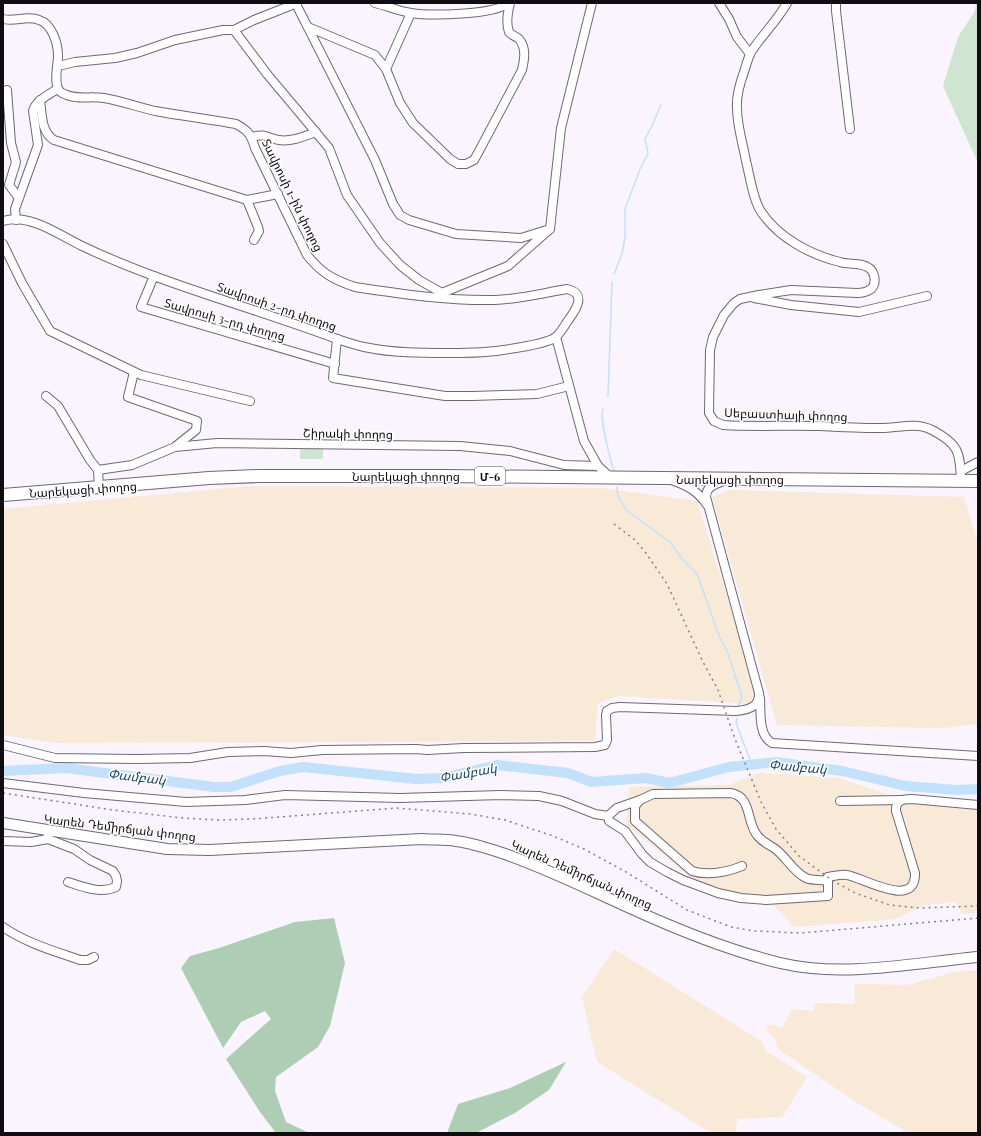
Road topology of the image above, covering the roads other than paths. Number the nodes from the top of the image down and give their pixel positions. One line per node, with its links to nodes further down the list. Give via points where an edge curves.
1 (375, 3): 8 (street)
2 (509, 3): 8 (street, via 501,8 471,14); 14 (street, via 509,31 523,44 525,60 474,160 458,164 413,124 400,103)
3 (592, 3): 26 (street, via 561,128)
4 (719, 3): 12 (street, via 737,37)
5 (836, 3): 18 (street)
6 (296, 4): 10 (street); 11 (street)
7 (788, 4): 12 (street, Սեբաստիայի փողոց)
8 (411, 13): 14 (street)
9 (3, 19): 13 (street, via 37,19 44,22 56,43)
10 (308, 27): 14 (street, via 375,55); 26 (street, via 400,215 456,234 521,238)
11 (234, 30): 13 (street, via 175,40 115,58); 19 (street)
12 (750, 54): 32 (street, Սեբաստիայի փողոց, via 736,107 748,170 760,211 768,221 799,246 828,259 867,266 871,268 875,277 874,286 864,292 792,290)
13 (58, 66): 15 (street)
14 (386, 69)
15 (58, 89): 17 (street); 20 (street, Տավրոսի 1-ին փողոց, via 71,96 105,98 156,111 236,124)
16 (7, 90): 22 (street, via 11,143 16,162 9,185)
17 (40, 100): 22 (street, via 33,111 38,145); 23 (street, via 44,128 54,140)
18 (850, 129)
19 (316, 132): 20 (street, via 294,140 280,140 260,135); 30 (street, via 329,148 347,195 380,243 400,265)
20 (252, 137): 21 (street, Տավրոսի 1-ին փողոց)
21 (278, 194): 23 (street); 30 (street, Տավրոսի 1-ին փողոց, via 307,255 326,275 355,287)
22 (19, 198): 24 (street, via 15,209)
23 (247, 200): 27 (street, via 259,231)
24 (16, 220): 25 (street, Տավրոսի 2-րդ փողոց); 29 (street, Տավրոսի 2-րդ փողոց, via 40,224 99,254)
25 (3, 221)
26 (550, 229): 30 (street, via 508,266)
27 (254, 240)
28 (3, 244): 36 (street, via 50,331)
29 (154, 276): 34 (street, Տավրոսի 2-րդ փողոց); 35 (street, Տավրոսի 3-րդ փողոց, via 141,307)
30 (441, 295): 33 (street, Տավրոսի 1-ին փողոց, via 456,299 495,300 573,290 577,295 576,309)
31 (927, 296): 32 (street, via 859,312 791,305)
32 (749, 297): 44 (street, Սեբաստիայի փողոց, via 729,307 713,337 710,350 709,413 714,421 734,426 880,429 924,427 955,447 959,454)
33 (556, 337): 34 (street, Տավրոսի 2-րդ փողոց, via 510,349 474,353 395,351 363,347); 37 (street)
34 (337, 340): 35 (street)
35 (335, 364): 37 (street, via 333,378 445,396 537,394)
36 (134, 372): 39 (street); 40 (street, via 128,397 197,421 196,430)
37 (569, 386): 42 (street, via 584,441)
38 (46, 396): 43 (street, via 58,406)
39 (250, 401)
40 (175, 447): 42 (street, Շիրակի փողոց, via 217,443 460,446 510,451 564,465); 43 (street, Շիրակի փողոց, via 132,465)
41 (978, 462): 44 (street)
42 (598, 466): 45 (street)
43 (98, 470): 49 (street)
44 (961, 476): 47 (highway, Նարեկացի փողոց / Մ-6); 48 (highway, Նարեկացի փողոց / Մ-6)
45 (612, 478): 46 (highway, Նարեկացի փողոց / Մ-6); 49 (highway, Նարեկացի փողոց / Մ-6, via 259,476)
46 (667, 479): 47 (highway, Նարեկացի փողոց / Մ-6); 51 (street, via 696,491)
47 (728, 479): 51 (street, via 708,489 706,497)
48 (978, 481)
49 (99, 488): 50 (highway, Նարեկացի փողոց / Մ-6)
50 (3, 495)
51 (709, 510): 52 (street)
52 (760, 696): 53 (street, via 756,705 747,710 612,708 606,715 605,745 595,747 322,750 291,753 264,751 228,752 190,758 137,759 54,758); 54 (street, via 762,730 767,740 772,743)
53 (3, 745)
54 (978, 756)
55 (3, 783): 60 (street, via 186,802 245,800 285,795 392,798 539,796)
56 (640, 800): 60 (street, via 617,808); 64 (street, via 635,806 635,822 692,871 718,872); 65 (street, via 652,794 737,794 745,802 754,830 763,842 775,848 806,878)
57 (901, 800): 58 (street); 59 (street); 65 (street, via 896,805 896,811 915,873 912,886 894,891 844,875 828,877)
58 (840, 801)
59 (978, 805)
60 (608, 816): 65 (street, via 609,821 625,831 650,862 683,880 718,893 766,900 824,897 828,896 829,892)
61 (3, 823): 62 (main road, Կարեն Դեմիրճյան փողոց)
62 (48, 835): 63 (street, via 31,842); 66 (street, via 113,872 117,881 116,887 101,890); 69 (main road, Կարեն Դեմիրճյան փողոց, via 189,850 422,839 455,841 480,846 548,870 697,938 780,963 821,969 844,969)
63 (3, 841)
64 (742, 866)
65 (827, 881)
66 (68, 882)
67 (3, 927): 68 (street, via 32,942 80,960)
68 (94, 957)
69 (978, 957)

